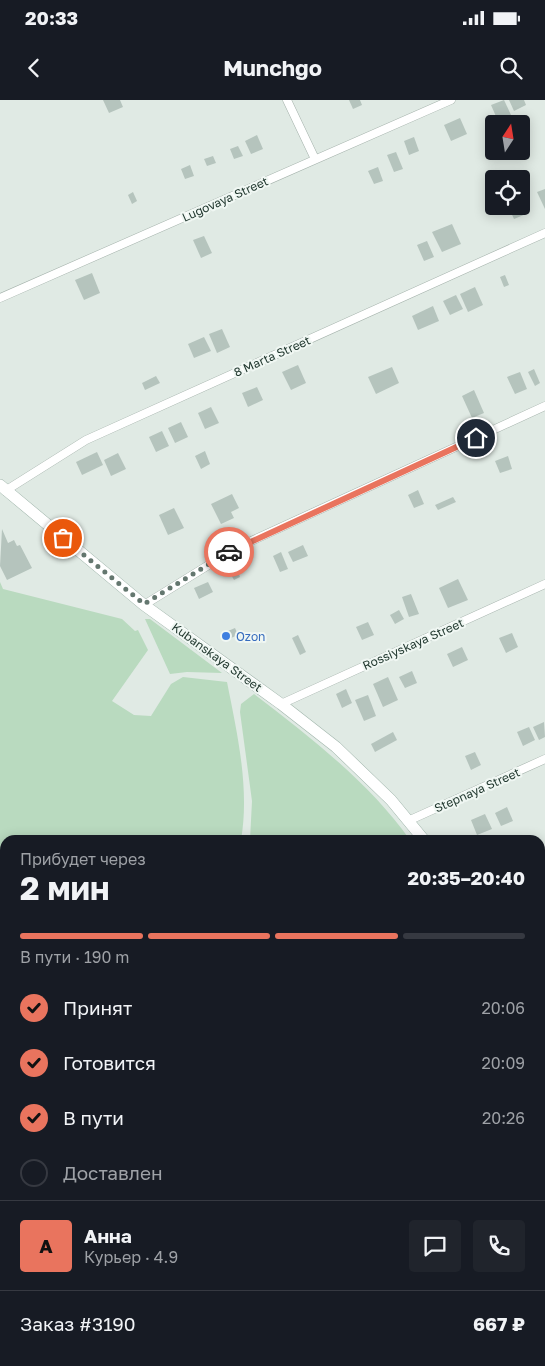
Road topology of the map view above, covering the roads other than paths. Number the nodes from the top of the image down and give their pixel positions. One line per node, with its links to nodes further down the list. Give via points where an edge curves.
1 (287, 100): 3 (street)
2 (450, 100): 3 (street, Lugovaya Street)
3 (315, 159): 5 (street, Lugovaya Street)
4 (545, 233): 7 (street, 8 Marta Street, via 86,440)
5 (0, 298)
6 (545, 406): 9 (street, via 236,548)
7 (3, 488): 9 (main road, Kubanskaya Street)
8 (545, 584): 10 (street, Rossiyskaya Street)
9 (144, 604): 10 (main road, Kubanskaya Street)
10 (282, 704): 12 (main road, Kubanskaya Street, via 336,747)
11 (545, 759): 12 (street, Stepnaya Street)
12 (410, 820): 13 (main road, Kubanskaya Street)
13 (420, 835)

